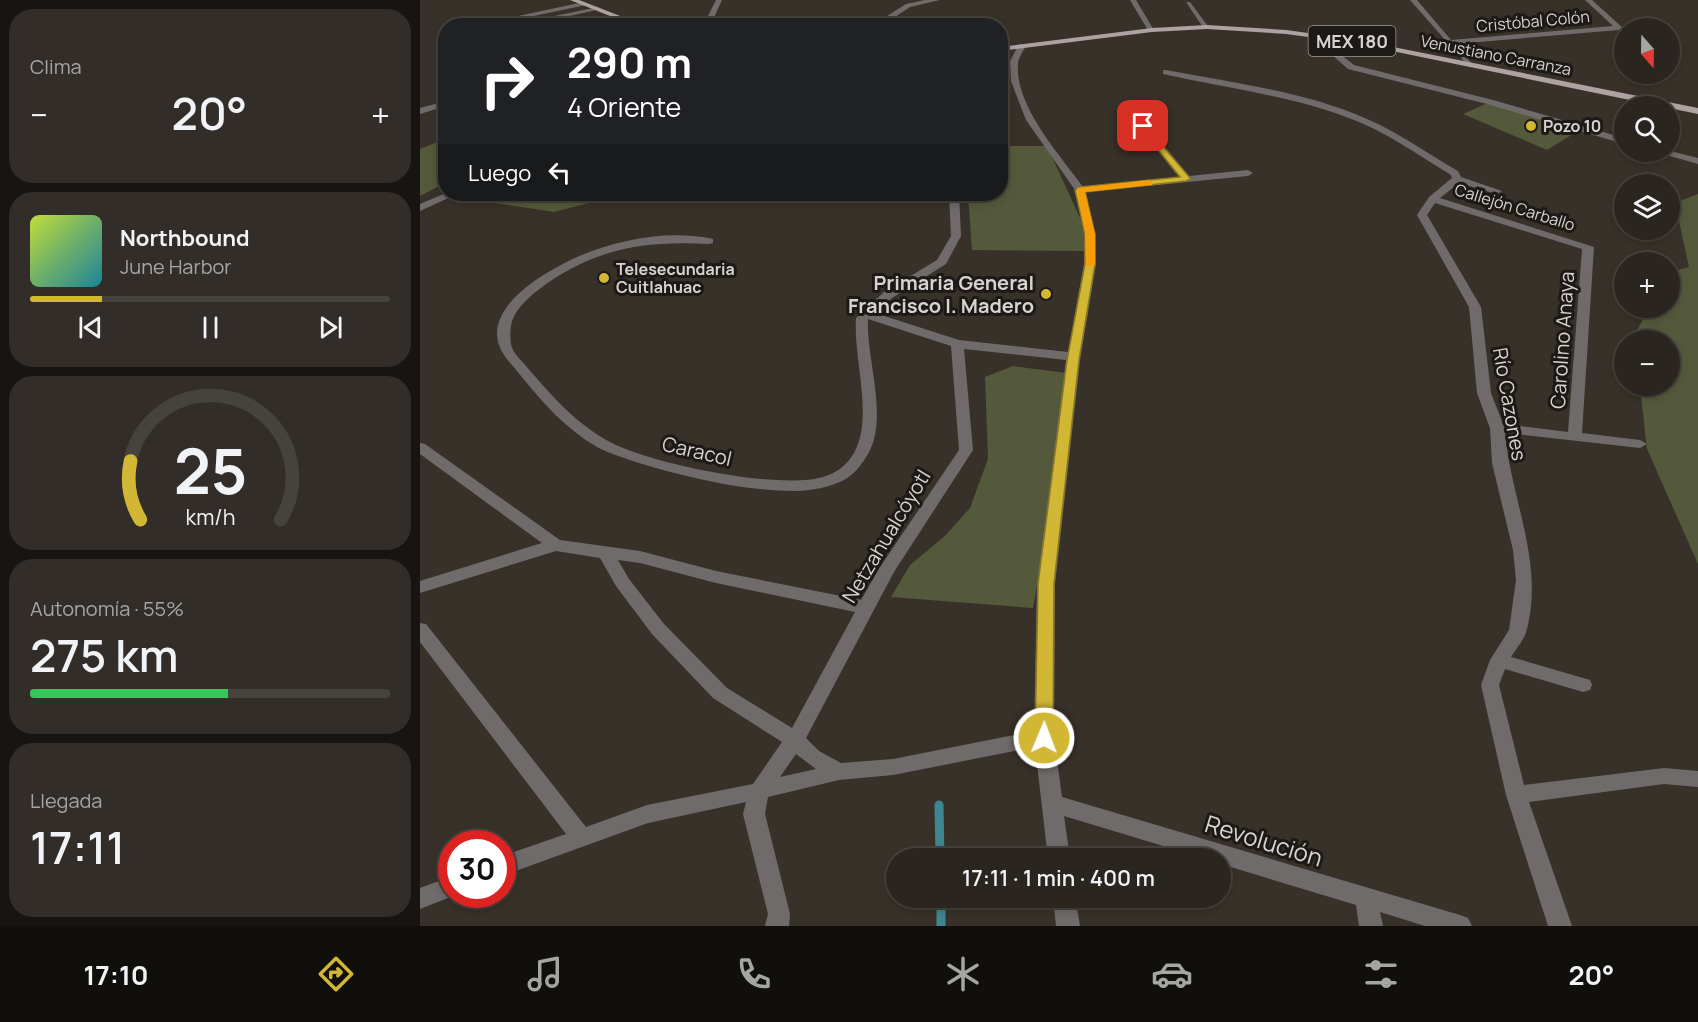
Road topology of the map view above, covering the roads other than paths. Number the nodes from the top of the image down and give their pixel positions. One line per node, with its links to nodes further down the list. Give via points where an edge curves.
1 (573, 0): 9 (main road)
2 (719, 0): 14 (street)
3 (921, 0): 4 (street); 15 (street)
4 (938, 0)
5 (1133, 0): 17 (street)
6 (1413, 0): 19 (street, Cristóbal Colón)
7 (1588, 0): 19 (street, Cristóbal Colón, via 1619,28)
8 (1188, 3): 16 (street)
9 (584, 4): 10 (main road); 11 (street, via 522,16)
10 (598, 9): 12 (street); 13 (main road)
11 (526, 18)
12 (554, 18)
13 (622, 18)
14 (710, 18)
15 (888, 18)
16 (1207, 27): 17 (main road, Venustiano Carranza / MEX 180); 18 (main road, Venustiano Carranza / MEX 180)
17 (1152, 30): 20 (main road, Venustiano Carranza / MEX 180)
18 (1353, 41): 22 (main road, Venustiano Carranza / MEX 180); 28 (street, via 1337,51 1336,56 1351,67)
19 (1450, 42): 22 (street, Cristóbal Colón)
20 (1022, 46): 21 (main road, Venustiano Carranza / MEX 180); 34 (street, via 1014,61 1015,81 1030,120)
21 (1008, 48)
22 (1468, 64): 26 (main road, Venustiano Carranza / MEX 180)
23 (1166, 72): 33 (street, via 1331,108 1365,121 1433,158 1455,173)
24 (438, 105): 25 (street)
25 (420, 111)
26 (1698, 111)
27 (1143, 126): 32 (street)
28 (1614, 138)
29 (1680, 157): 30 (street)
30 (1698, 161)
31 (1248, 173): 32 (street)
32 (1186, 179): 34 (street)
33 (1457, 179): 35 (street); 36 (street)
34 (1080, 190): 44 (street, via 1090,234 1090,264)
35 (1497, 190)
36 (1433, 199): 41 (street, Callejón Carballo); 45 (street, Río Cazones, via 1422,215 1475,307 1484,393)
37 (438, 200): 39 (street)
38 (954, 201): 42 (street, via 956,236 942,262 888,295)
39 (420, 208)
40 (709, 241): 42 (street, Caracol, via 678,239 616,246 555,274 519,302 506,319 506,350 568,420 604,446 673,468 798,486 830,480 850,469 862,450 871,408 860,330)
41 (1588, 247): 46 (street, Carolino Anaya)
42 (866, 314): 43 (street)
43 (957, 344): 44 (street); 52 (street, Netzahualcóyotl, via 966,450 886,571)
44 (1073, 357): 56 (street, via 1046,584)
45 (1497, 428): 46 (street); 54 (street, Río Cazones, via 1500,463 1525,580 1518,631)
46 (1575, 436): 47 (street)
47 (1640, 444)
48 (420, 447): 49 (street)
49 (555, 545): 50 (street); 51 (street)
50 (606, 553): 52 (street); 57 (street, via 622,582 658,629 720,693)
51 (420, 586)
52 (868, 608): 57 (street, Netzahualcóyotl)
53 (420, 629): 63 (street)
54 (1499, 660): 55 (street); 61 (street, Río Cazones, via 1490,686)
55 (1583, 686)
56 (1044, 738): 58 (street, via 893,767); 62 (street)
57 (795, 740): 58 (street, via 812,757); 60 (street, Netzahualcóyotl)
58 (839, 772): 60 (street)
59 (1698, 779): 61 (street, via 1664,776)
60 (759, 791): 63 (street, via 647,814); 70 (street, via 754,814 779,914)
61 (1516, 795): 74 (street, Río Cazones)
62 (1052, 803): 64 (street); 68 (street, Revolución)
63 (581, 837): 65 (street)
64 (1058, 848)
65 (516, 861)
66 (438, 892): 67 (street)
67 (420, 899)
68 (1367, 900): 72 (street); 73 (street, Revolución)
69 (1066, 908): 71 (street)
70 (777, 926)
71 (1068, 926)
72 (1371, 926)
73 (1460, 926)
74 (1560, 926)

